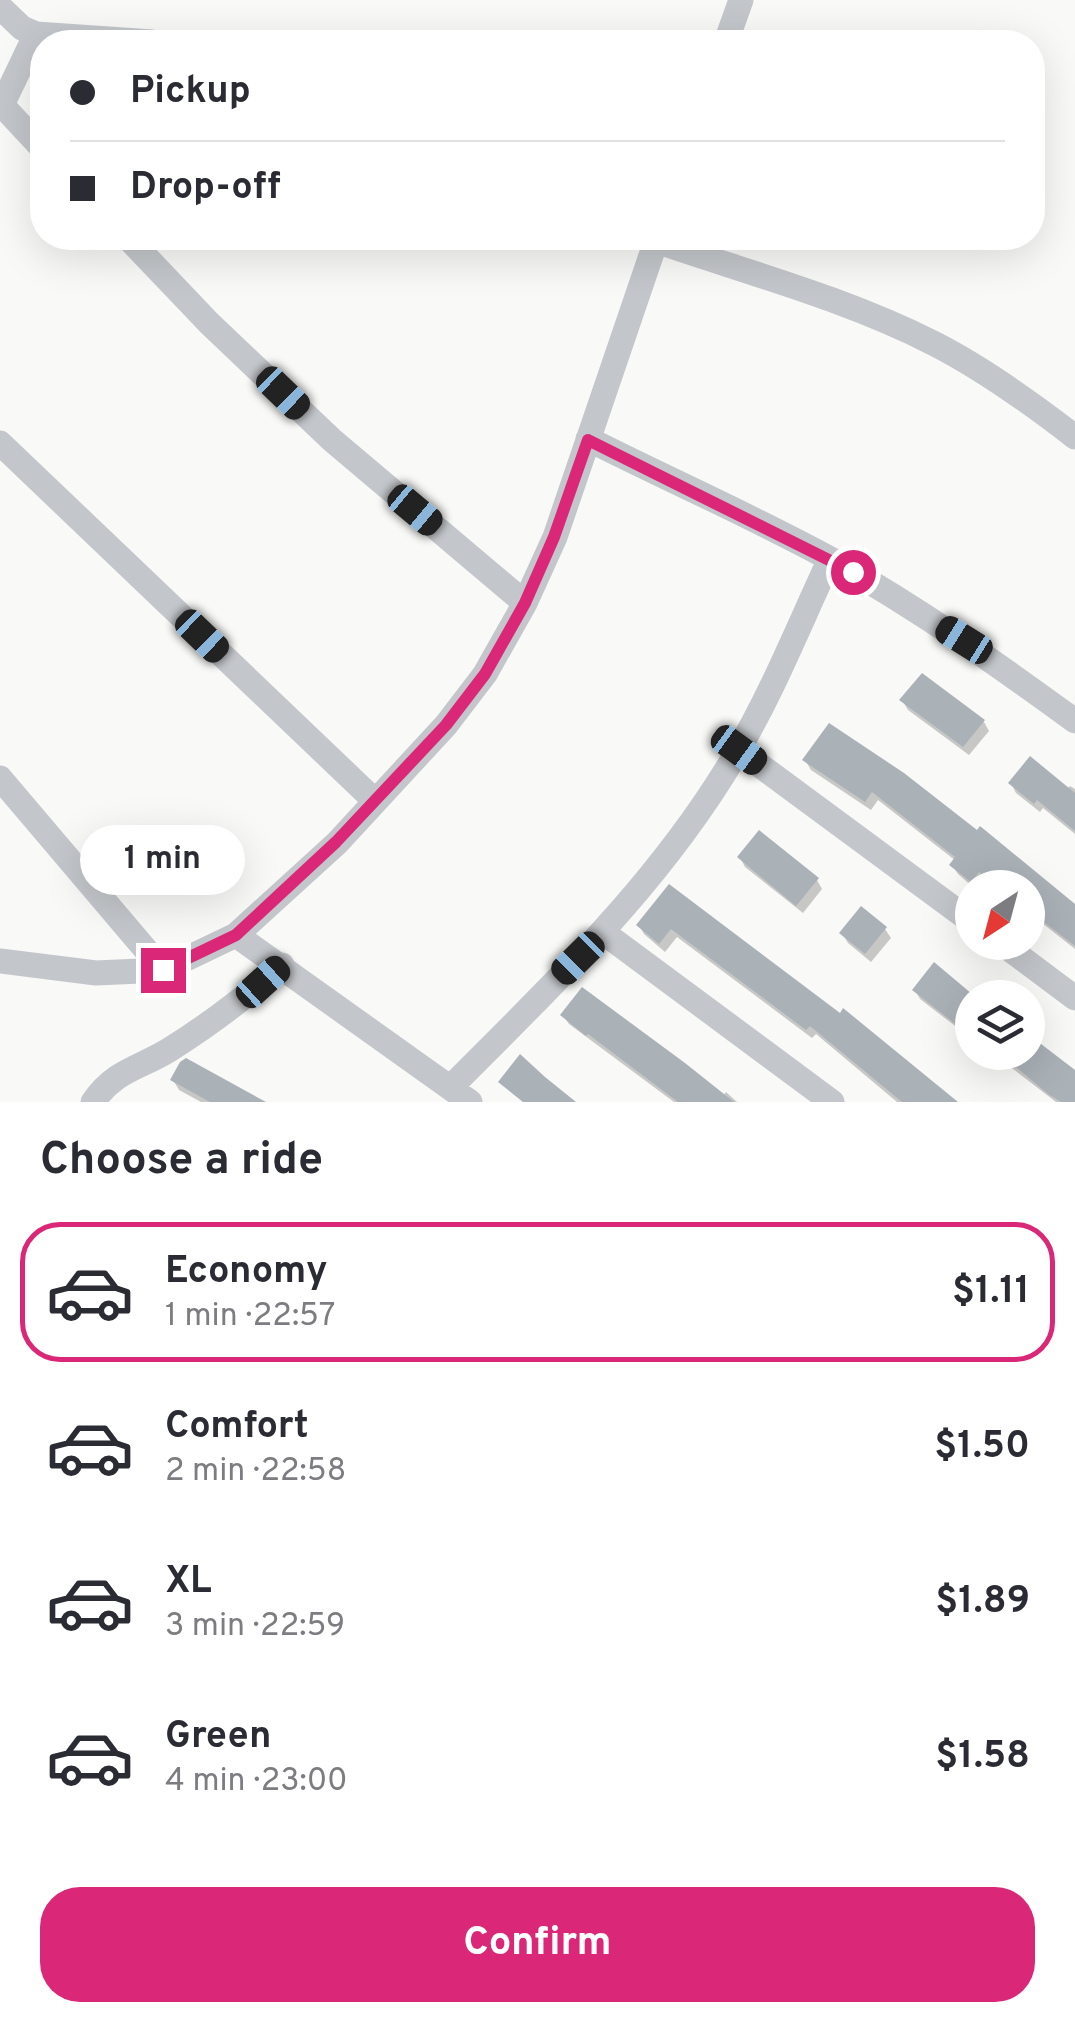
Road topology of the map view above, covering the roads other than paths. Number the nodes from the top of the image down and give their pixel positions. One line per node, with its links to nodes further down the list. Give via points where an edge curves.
1 (741, 0): 3 (street)
2 (0, 6): 4 (street)
3 (730, 30)
4 (30, 31)
5 (30, 46): 6 (street)
6 (1, 104): 7 (street)
7 (30, 135)
8 (139, 250): 15 (street, via 332,440)
9 (653, 250): 12 (street)
10 (686, 250): 11 (street, via 846,304 936,344)
11 (1075, 436)
12 (588, 440): 14 (street); 15 (street)
13 (0, 443): 19 (street)
14 (830, 559): 16 (street, via 964,640); 17 (street)
15 (525, 603): 19 (street, via 485,674)
16 (1075, 721)
17 (739, 750): 20 (street); 21 (street, via 651,878)
18 (0, 778): 26 (street)
19 (375, 802): 22 (street)
20 (955, 909)
21 (604, 933): 28 (street); 30 (street)
22 (236, 935): 25 (street); 26 (street)
23 (1024, 960): 27 (street)
24 (0, 961): 26 (street, via 96,973)
25 (282, 965): 28 (street); 29 (street, via 166,1052 119,1074)
26 (163, 970)
27 (1075, 998)
28 (460, 1095)
29 (93, 1102)
30 (832, 1102)

